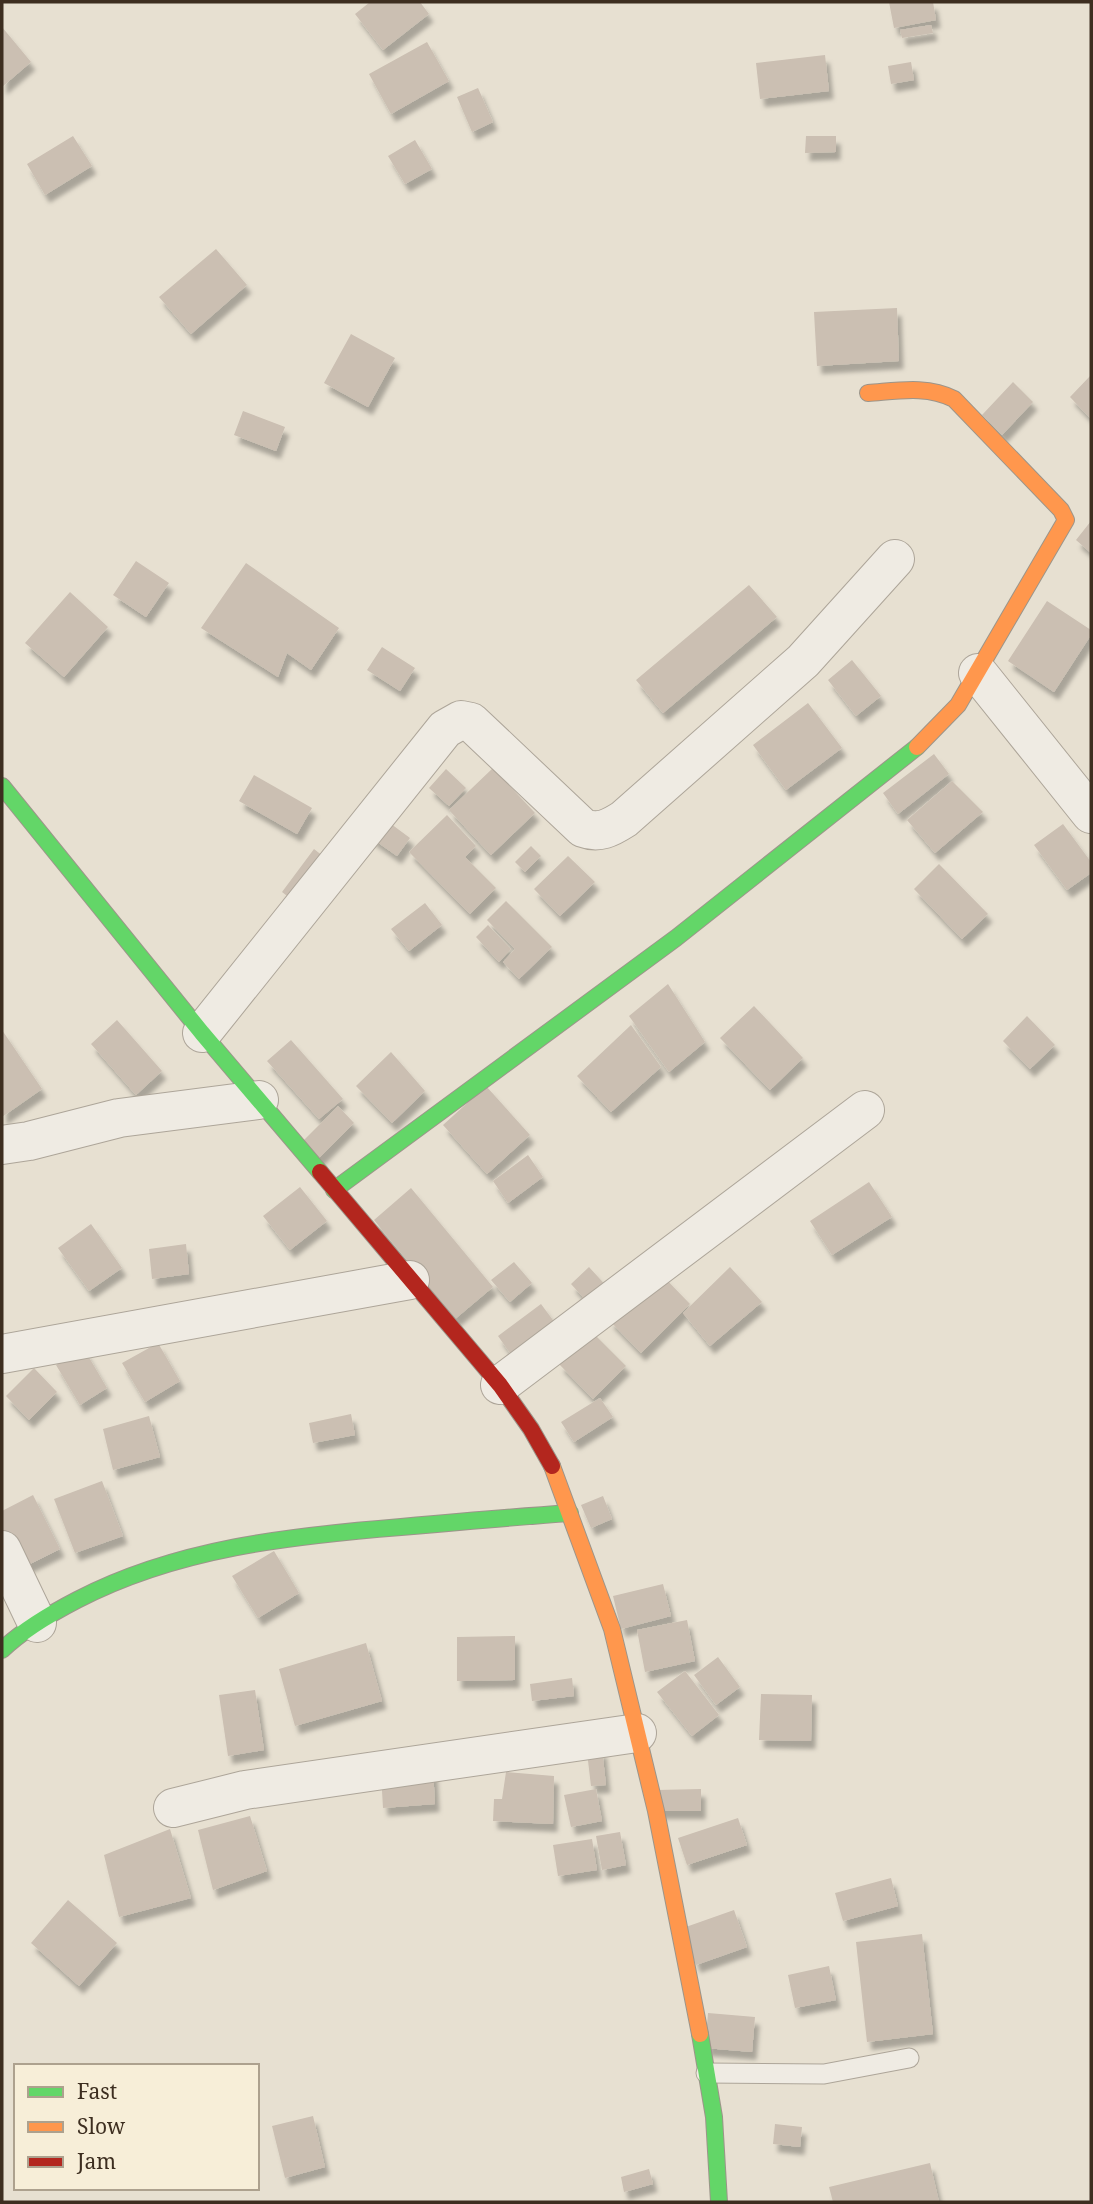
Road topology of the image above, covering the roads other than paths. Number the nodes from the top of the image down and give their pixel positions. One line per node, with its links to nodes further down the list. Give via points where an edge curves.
1 (868, 393): 3 (street, via 943,391 1066,520)
2 (895, 559): 6 (street, via 803,661 609,829 593,832 583,828 471,722 461,720 445,729)
3 (978, 673): 5 (street); 10 (street, via 958,705 901,760 676,938)
4 (2, 786): 6 (street)
5 (1091, 814)
6 (202, 1032): 7 (street)
7 (259, 1100): 9 (street, via 119,1118); 10 (street)
8 (865, 1110): 13 (street)
9 (2, 1144)
10 (334, 1189): 11 (street)
11 (410, 1280): 12 (street); 13 (street)
12 (2, 1354)
13 (500, 1385): 14 (street, via 549,1461)
14 (570, 1513): 16 (street, via 303,1534 222,1549 129,1575); 18 (street, via 612,1629)
15 (2, 1550): 16 (street)
16 (37, 1623): 17 (street)
17 (2, 1650)
18 (637, 1733): 19 (street, via 245,1790); 21 (street)
19 (173, 1808)
20 (909, 2058): 21 (lane, via 824,2074)
21 (706, 2073): 22 (street, via 714,2117)
22 (719, 2202)

